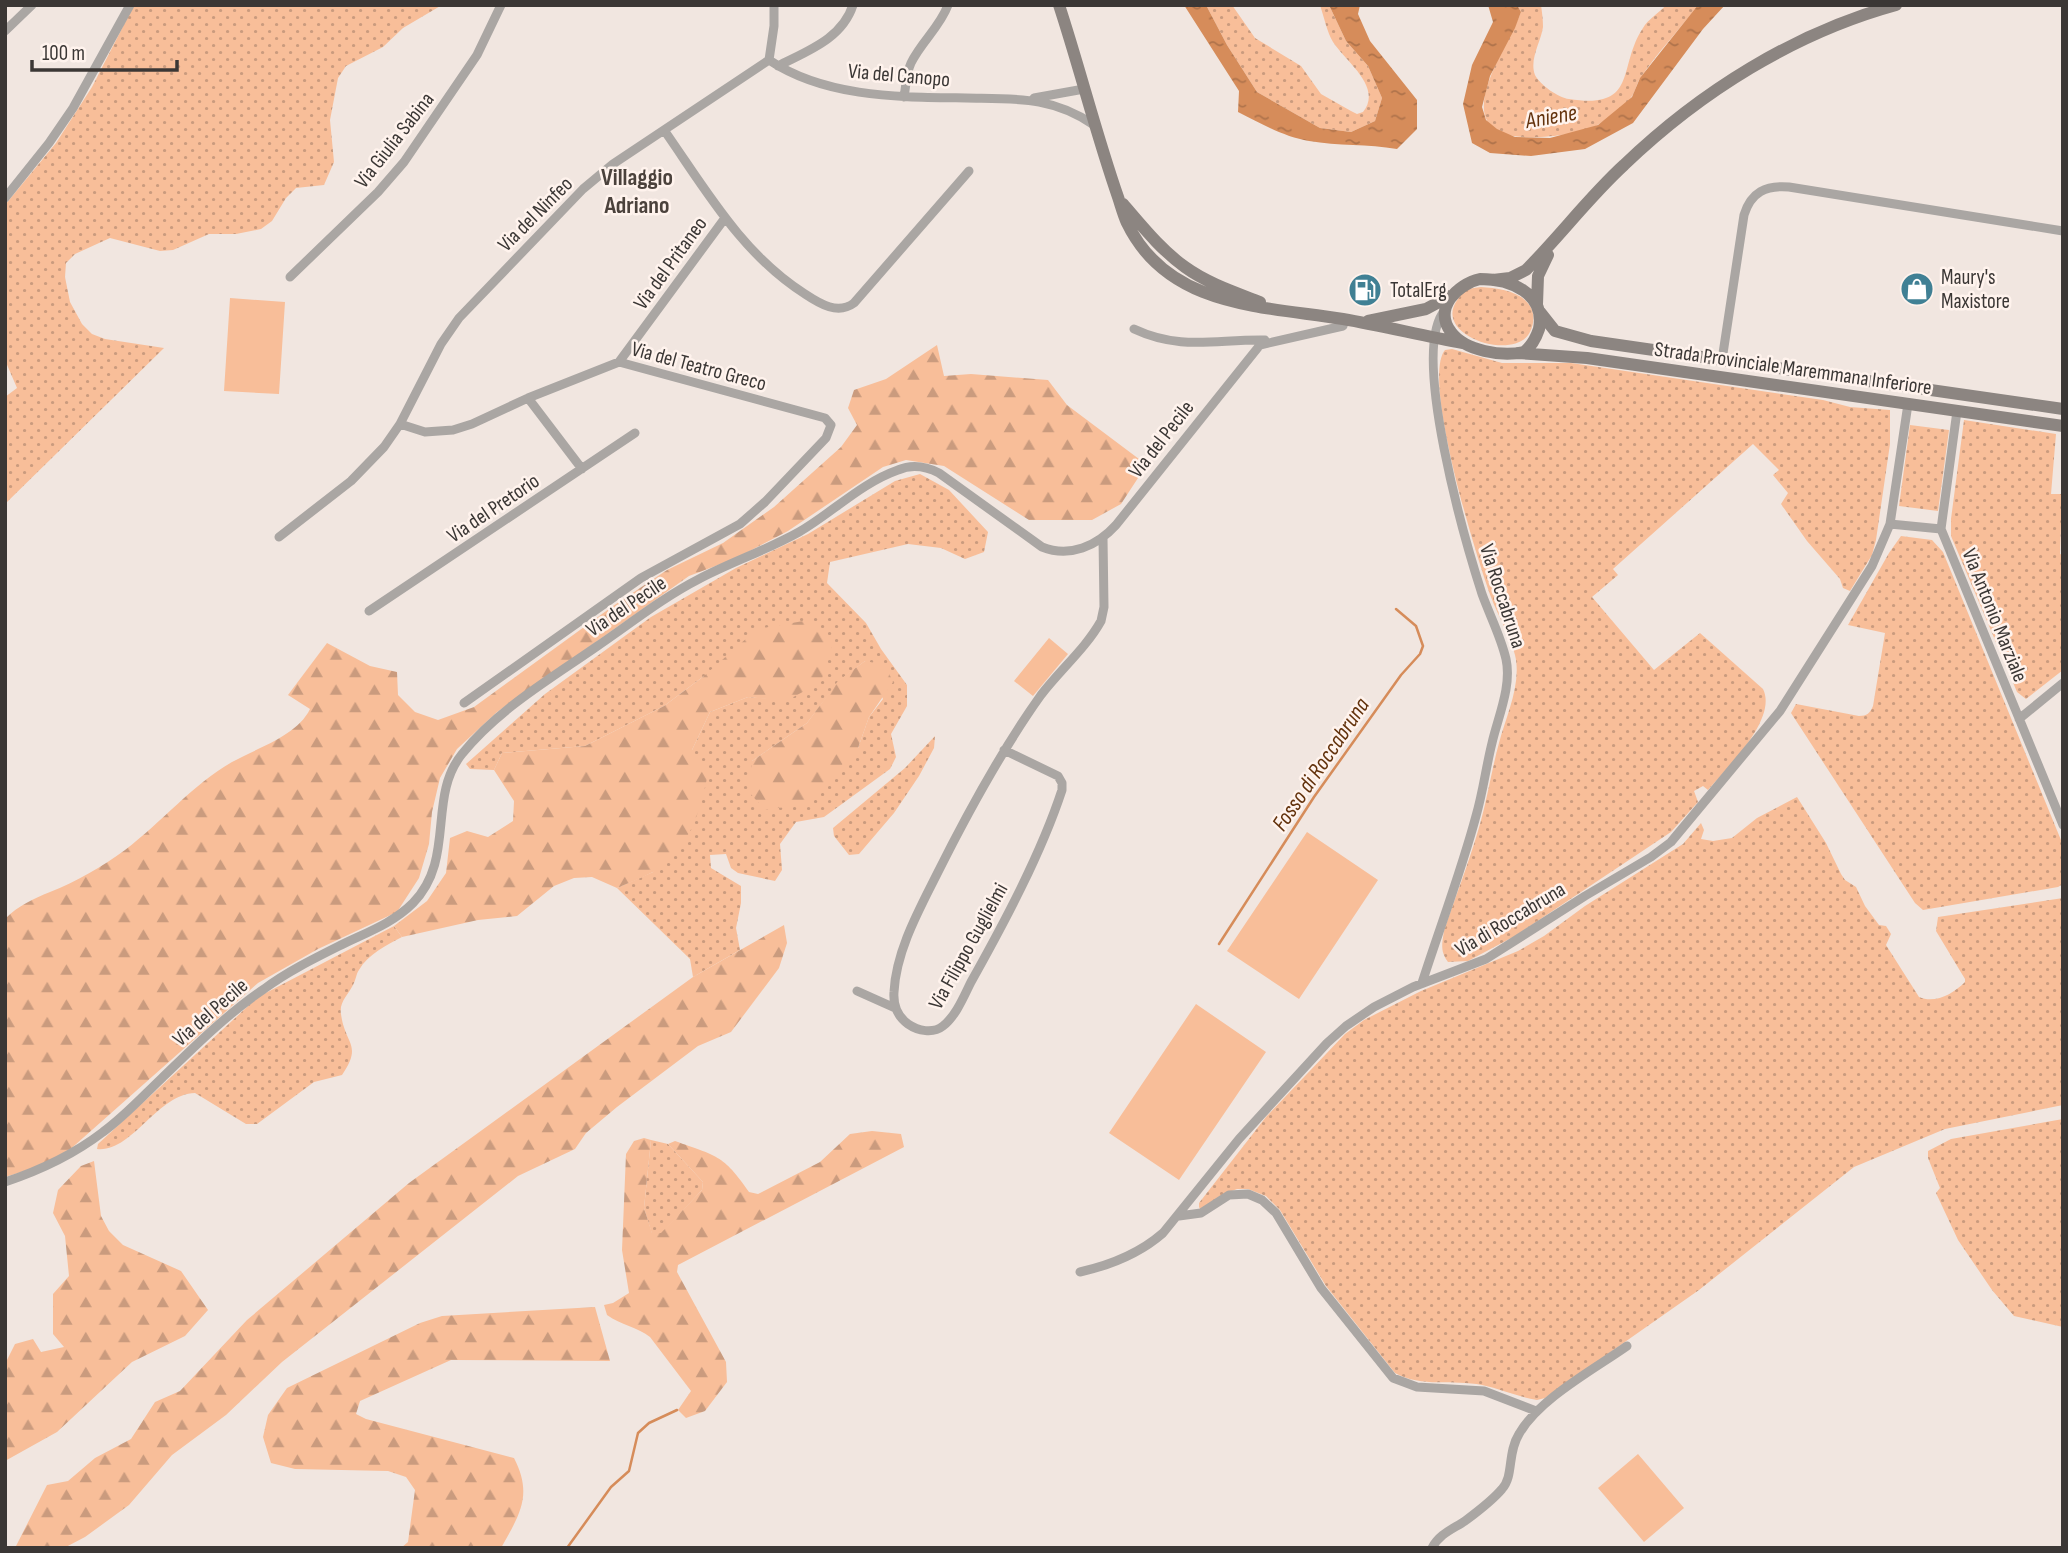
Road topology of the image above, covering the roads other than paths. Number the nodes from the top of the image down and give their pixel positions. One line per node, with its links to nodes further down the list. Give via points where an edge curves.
1 (32, 5): 9 (street)
2 (130, 5): 18 (street, via 73,108)
3 (501, 5): 22 (street, Via Giulia Sabina, via 480,51 404,162)
4 (774, 5): 10 (street)
5 (853, 5): 11 (street, via 835,34)
6 (948, 5): 13 (street, via 913,61)
7 (1059, 5): 12 (main road)
8 (1896, 5): 21 (main road, via 1836,26 1749,68 1622,166)
9 (5, 31)
10 (769, 60): 11 (street, Via del Canopo); 16 (street, Via del Ninfeo)
11 (778, 66): 13 (street, Via del Canopo, via 819,83)
12 (1084, 89): 14 (street); 15 (main road)
13 (904, 97): 14 (street, Via del Canopo)
14 (1032, 99): 15 (street, via 1068,109)
15 (1094, 125): 27 (main road, via 1128,225 1176,278 1217,299)
16 (664, 130): 19 (street); 40 (street, Via del Ninfeo, via 589,183 472,303 441,344)
17 (969, 172): 19 (street, via 854,303 842,309 817,302 780,278)
18 (5, 198)
19 (725, 218): 35 (street, Via del Pritaneo)
20 (2063, 231): 34 (street, via 1789,187 1763,189 1751,199 1744,215)
21 (1556, 240): 23 (main road, via 1522,272); 25 (main road, via 1538,276)
22 (290, 278)
23 (1493, 280): 24 (main road, via 1470,282); 25 (main road, via 1524,291)
24 (1451, 295): 26 (main road); 28 (main road, via 1426,309)
25 (1538, 308): 33 (main road, via 1536,337 1528,349); 34 (main road, Strada Provinciale Maremmana Inferiore, via 1550,327 1571,337)
26 (1445, 310): 30 (street); 32 (main road, via 1447,325)
27 (1345, 319): 28 (main road); 31 (street, Via del Pecile, via 1343,326 1328,331)
28 (1361, 322): 30 (main road)
29 (1134, 329): 31 (street, via 1181,343)
30 (1434, 338): 32 (main road); 55 (street, Via Roccabruna, via 1437,400 1449,474 1508,675 1474,824)
31 (1278, 340): 48 (street, Via del Pecile, via 1260,345 1247,359)
32 (1463, 343): 33 (main road)
33 (1518, 353): 37 (main road, Strada Provinciale Maremmana Inferiore, via 1587,358)
34 (1722, 359): 38 (main road, Strada Provinciale Maremmana Inferiore)
35 (619, 362): 36 (street, Via del Teatro Greco); 41 (street, Via del Teatro Greco, via 825,418)
36 (528, 398): 40 (street, Via del Teatro Greco, via 444,432); 44 (street)
37 (1908, 404): 39 (main road, Strada Provinciale Maremmana Inferiore); 45 (street, Via di Roccabruna)
38 (2063, 409)
39 (1957, 411): 42 (main road, Strada Provinciale Maremmana Inferiore); 46 (street, Via Antonio Marziale)
40 (400, 424): 47 (street, Via del Ninfeo, via 360,473)
41 (831, 425): 51 (street, Via del Pecile, via 826,438 740,524 645,575)
42 (2063, 426)
43 (635, 433): 44 (street, Via del Pretorio)
44 (582, 469): 49 (street, Via del Pretorio)
45 (1890, 524): 46 (street); 55 (street, Via di Roccabruna, via 1868,573 1787,702 1671,842 1486,959)
46 (1941, 529): 52 (street, Via Antonio Marziale)
47 (279, 537)
48 (1103, 538): 53 (street, Via Filippo Guglielmi, via 1101,621); 58 (street, Via del Pecile, via 1077,550 1048,549 939,473 910,467 873,482 800,531 686,586 524,697 464,751 449,781 434,872 407,908 261,991 89,1142 51,1164)
49 (369, 611)
50 (2063, 683): 52 (street)
51 (464, 703)
52 (2019, 719): 54 (street, Via Antonio Marziale)
53 (1004, 750): 57 (street, Via Filippo Guglielmi, via 916,918 898,968); 57 (street, Via Filippo Guglielmi, via 1060,778 1062,790 1056,806 1002,924 949,1020 937,1030 917,1029)
54 (2063, 825)
55 (1422, 983): 59 (street, Via di Roccabruna, via 1363,1014 1326,1043 1239,1139)
56 (857, 991): 57 (street)
57 (895, 1008)
58 (5, 1182)
59 (1179, 1216): 60 (street, Via di Roccabruna, via 1138,1252); 62 (street, via 1201,1213 1229,1195 1261,1199 1276,1213 1321,1288 1394,1378 1417,1387 1484,1391)
60 (1080, 1272)
61 (1627, 1346): 62 (street)
62 (1536, 1410): 63 (street, via 1515,1441 1505,1486)
63 (1432, 1548)

